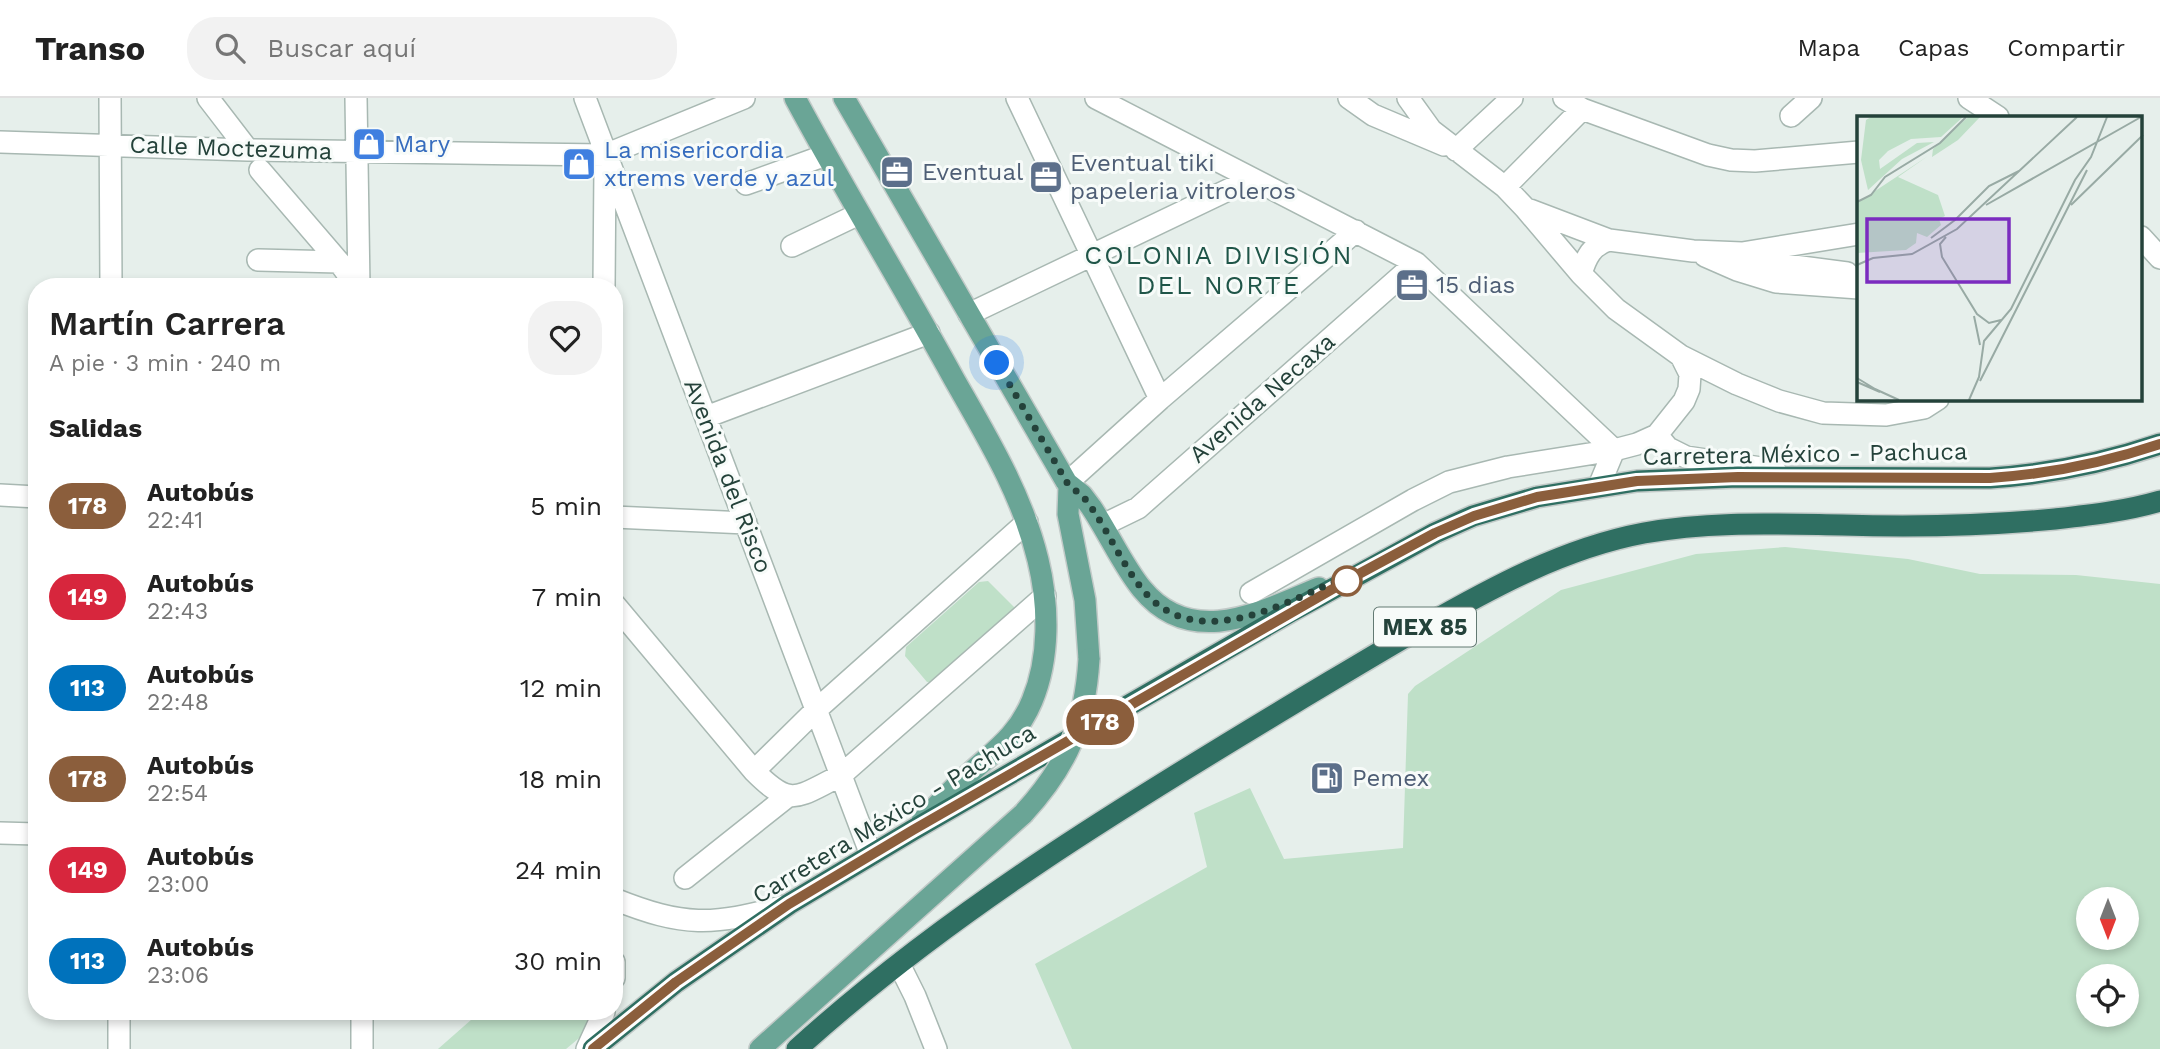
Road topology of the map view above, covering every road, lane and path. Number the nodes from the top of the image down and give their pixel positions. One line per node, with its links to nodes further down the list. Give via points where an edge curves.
1 (110, 98): 21 (street)
2 (208, 98): 22 (street)
3 (356, 98): 24 (street)
4 (585, 98): 26 (street, Avenida del Risco)
5 (744, 98): 26 (street, Calle Moctezuma)
6 (795, 98): 27 (main road)
7 (844, 98): 53 (main road)
8 (1017, 98): 40 (street)
9 (1096, 98): 29 (street)
10 (1349, 98): 23 (street, via 1373,115)
11 (1358, 98): 19 (street)
12 (1408, 98): 19 (street)
13 (1512, 98): 23 (street)
14 (1811, 98): 17 (street)
15 (1969, 98): 18 (street)
16 (1573, 103): 25 (street, via 1731,160); 31 (street)
17 (1791, 116)
18 (1996, 116)
19 (1431, 130): 23 (street)
20 (0, 142): 21 (street, Calle Moctezuma)
21 (109, 145): 22 (street, Calle Moctezuma); 48 (street)
22 (248, 150): 24 (street, Calle Moctezuma)
23 (1456, 150): 31 (street)
24 (356, 152): 26 (street, Calle Moctezuma); 50 (street)
25 (1857, 152)
26 (605, 155): 51 (street); 58 (street, Avenida del Risco)
27 (826, 155): 30 (street); 33 (main road)
28 (260, 170): 43 (street)
29 (1251, 179): 34 (street); 40 (street)
30 (746, 184)
31 (1505, 187): 32 (street)
32 (1525, 208): 37 (street); 46 (street)
33 (859, 214): 38 (street); 54 (main road)
34 (1356, 231): 44 (street); 56 (street)
35 (1857, 234): 39 (street, via 1742,253)
36 (2142, 238): 41 (street)
37 (1609, 240): 39 (street); 46 (street, via 1591,251)
38 (792, 246)
39 (1693, 251): 45 (street)
40 (1091, 255): 53 (street); 56 (street)
41 (2160, 258)
42 (258, 260): 43 (street)
43 (339, 262): 49 (street)
44 (1416, 263): 61 (street); 71 (street, Avenida Necaxa, via 1138,508)
45 (1737, 270): 47 (street, via 1779,264); 52 (street, via 1776,282)
46 (1581, 274): 55 (street, via 1616,309)
47 (1857, 275)
48 (111, 278)
49 (351, 278)
50 (358, 278)
51 (604, 278)
52 (1857, 288)
53 (969, 314): 63 (main road)
54 (929, 333): 58 (street); 69 (main road, via 1011,480)
55 (1681, 356): 57 (street, via 1779,401 1823,413 1886,415 1924,408); 59 (street, via 1690,374 1689,389)
56 (1160, 399): 63 (street)
57 (1935, 401)
58 (706, 417): 70 (street, Avenida del Risco)
59 (1657, 435): 61 (street); 62 (street, via 1668,449 1685,457)
60 (2160, 444): 62 (highway, Carretera México - Pachuca, via 2093,465 2030,475)
61 (1614, 450): 64 (street); 73 (street, via 1449,482)
62 (1814, 476): 64 (highway, Carretera México - Pachuca)
63 (1068, 485): 71 (main road, via 1082,495); 95 (main road, bridge, via 1089,659 1082,714 1068,753 1023,814)
64 (1599, 486): 72 (highway, Carretera México - Pachuca, via 1483,513)
65 (0, 495): 66 (street)
66 (28, 497)
67 (2160, 501): 87 (highway, MEX 85, via 2087,515 1976,525 1750,523 1677,528 1628,537 1540,566 1343,674 1125,806)
68 (623, 517): 70 (street)
69 (1027, 522): 74 (main road); 76 (street)
70 (746, 523): 76 (street, Avenida del Risco)
71 (1103, 525): 72 (main road, via 1142,589 1174,614 1198,621 1252,616)
72 (1379, 563): 80 (highway, Carretera México - Pachuca)
73 (1251, 593)
74 (1045, 596): 78 (street); 80 (main road, via 1042,668 1015,730)
75 (623, 615): 77 (street)
76 (816, 710): 77 (street); 78 (street, Avenida del Risco)
77 (754, 771): 79 (street, via 773,790)
78 (840, 776): 79 (street); 83 (street, Avenida del Risco)
79 (788, 796): 84 (street)
80 (913, 830): 83 (highway, Carretera México - Pachuca)
81 (0, 833): 82 (street)
82 (28, 834)
83 (871, 855): 86 (highway, Carretera México - Pachuca)
84 (685, 878)
85 (623, 903): 86 (street, via 647,913 694,922 745,917)
86 (789, 904): 94 (highway, Carretera México - Pachuca, via 676,982)
87 (899, 964): 96 (highway, MEX 85); 97 (street)
88 (119, 1020): 91 (street)
89 (362, 1020): 92 (street)
90 (600, 1020): 93 (street)
91 (119, 1049)
92 (362, 1049)
93 (587, 1049)
94 (593, 1049)
95 (760, 1049)
96 (797, 1049)
97 (936, 1049)

